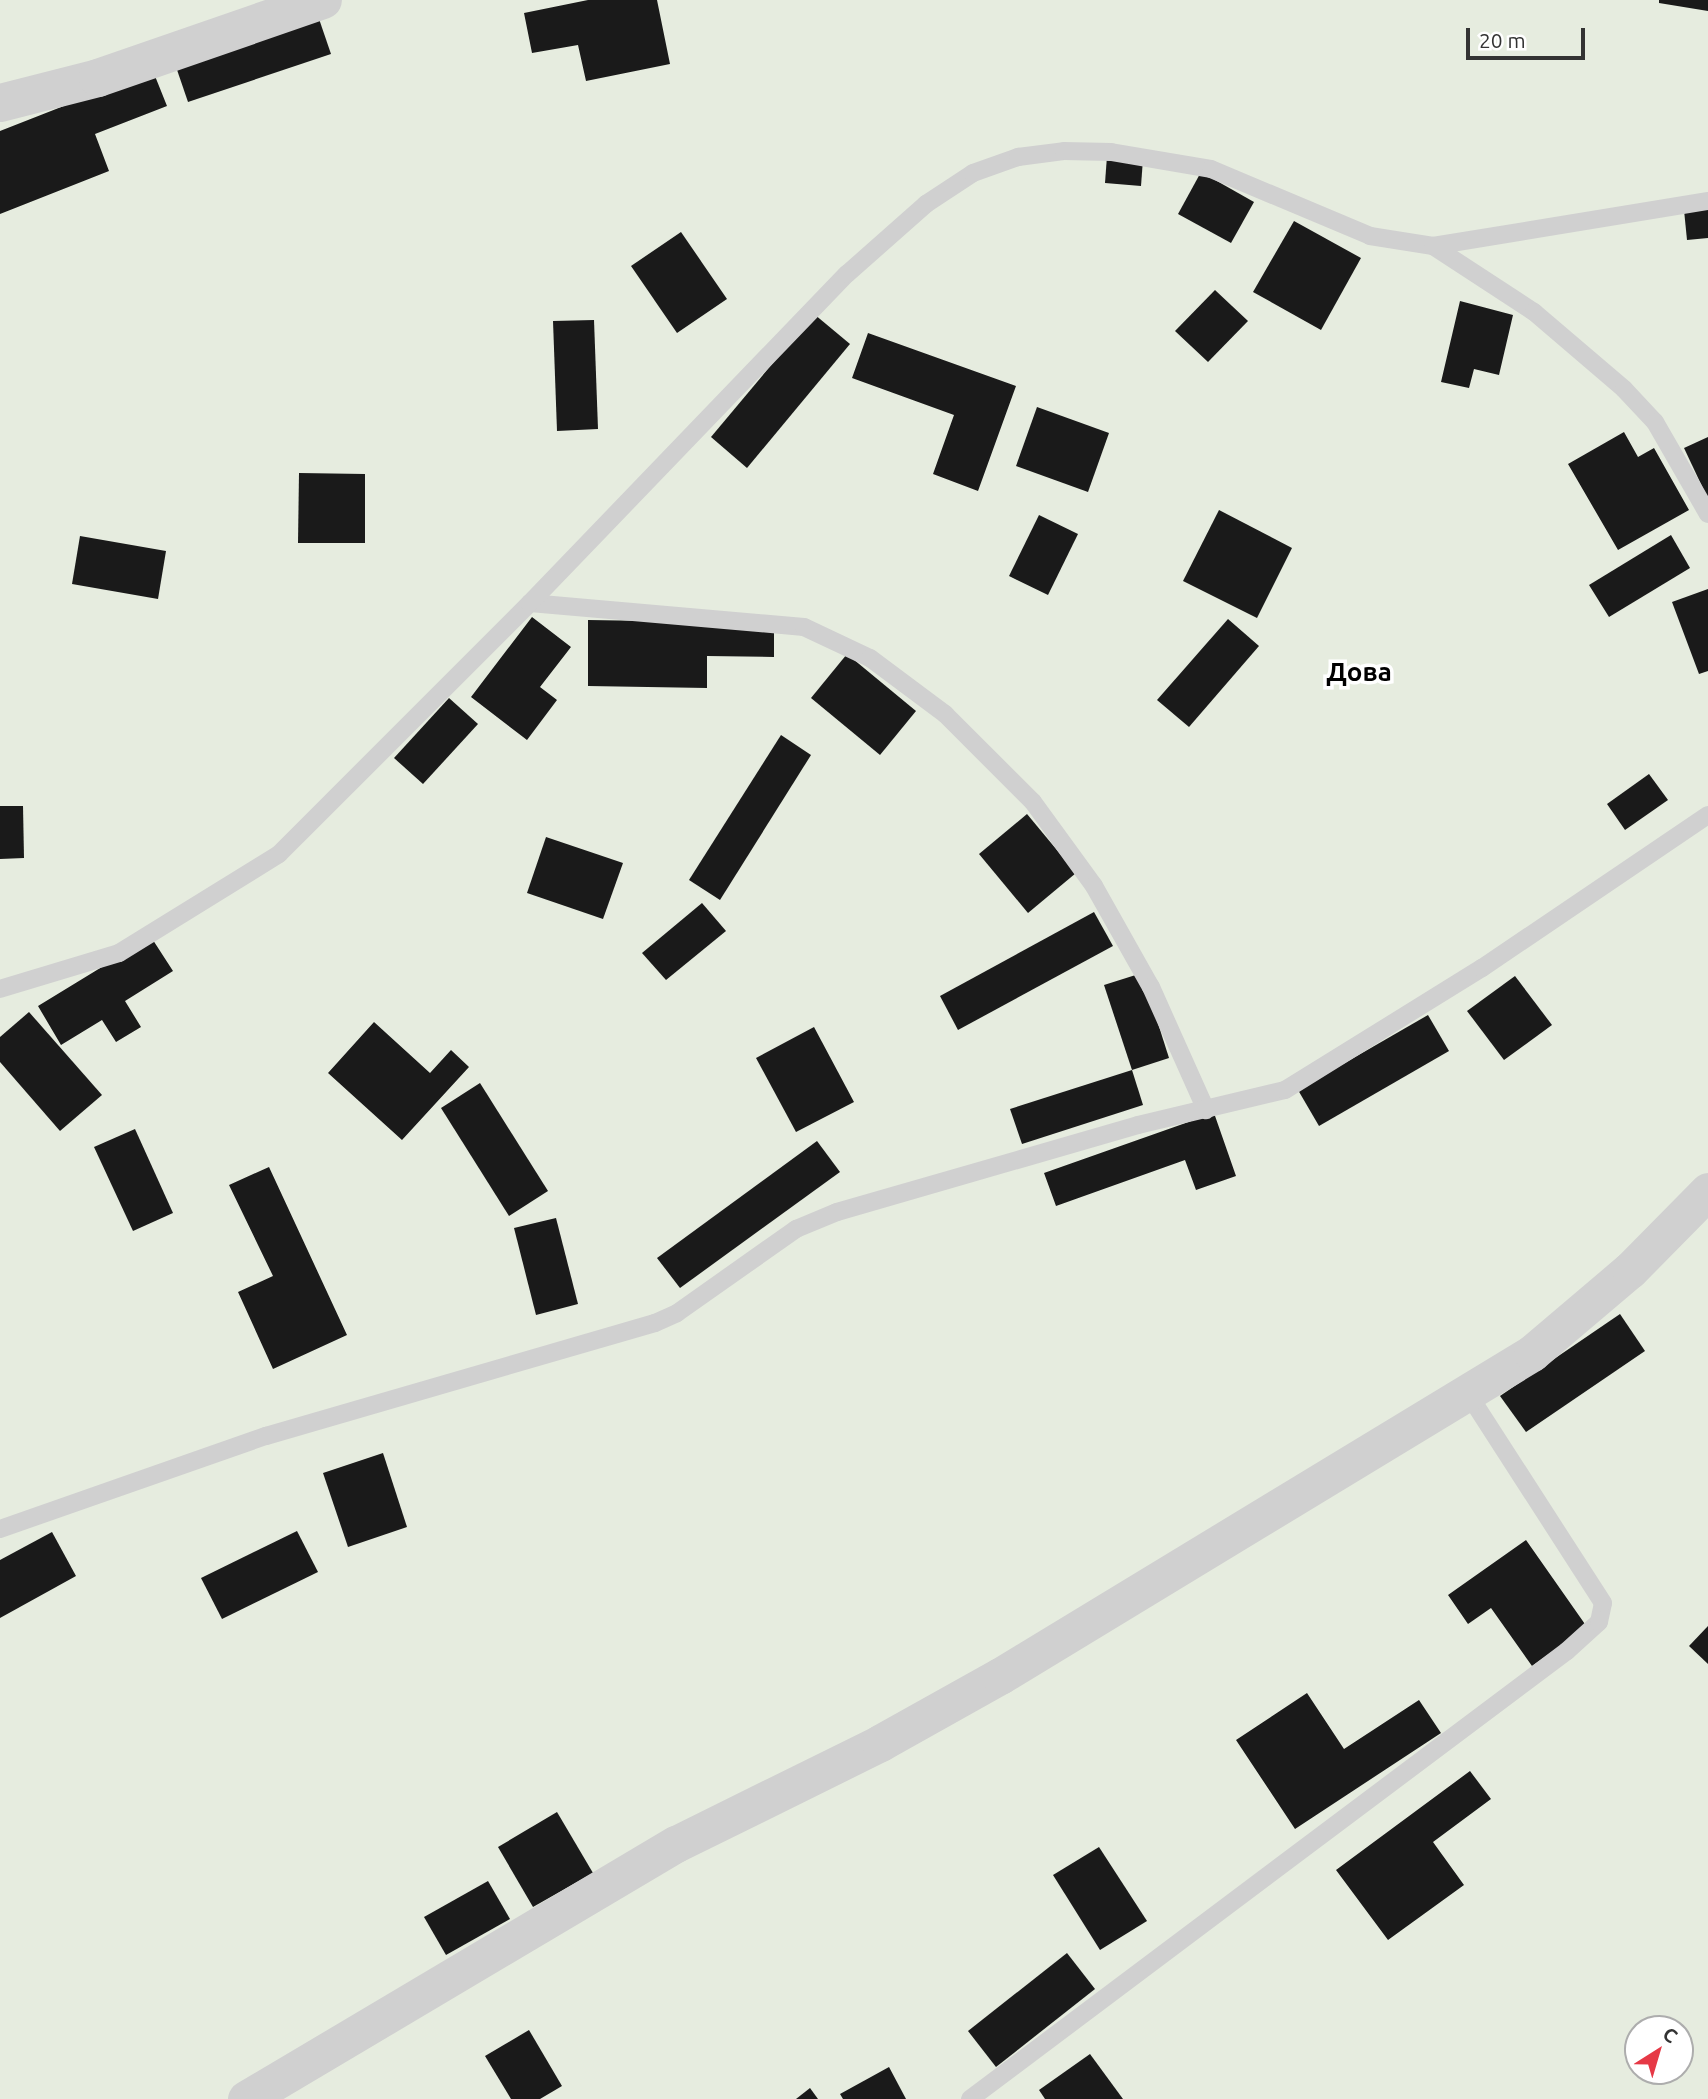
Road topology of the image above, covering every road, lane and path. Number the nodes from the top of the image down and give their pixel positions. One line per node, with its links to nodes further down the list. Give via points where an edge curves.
1 (323, 0): 2 (street, via 98,78)
2 (0, 103)
3 (1708, 201): 4 (lane)
4 (1433, 246): 5 (lane, via 1534,312 1623,388 1655,422); 6 (lane, via 1370,236 1212,169 1111,152 1064,151 996,162 949,187 847,274)
5 (1708, 514)
6 (530, 603): 8 (lane, via 279,854 119,953); 9 (lane, via 804,626 860,653 934,706 981,746 1033,802 1094,886 1151,987)
7 (1708, 815): 9 (lane, via 1345,1055 1285,1090)
8 (0, 989)
9 (1206, 1110): 12 (lane, via 837,1212 796,1229 686,1307 655,1323 266,1436)
10 (1708, 1191): 11 (street, via 1630,1270 1559,1332)
11 (1467, 1392): 13 (street, via 1000,1675 880,1743 677,1844); 14 (lane, via 1603,1603 1598,1622 1567,1651)
12 (0, 1529)
13 (246, 2099)
14 (970, 2099)

